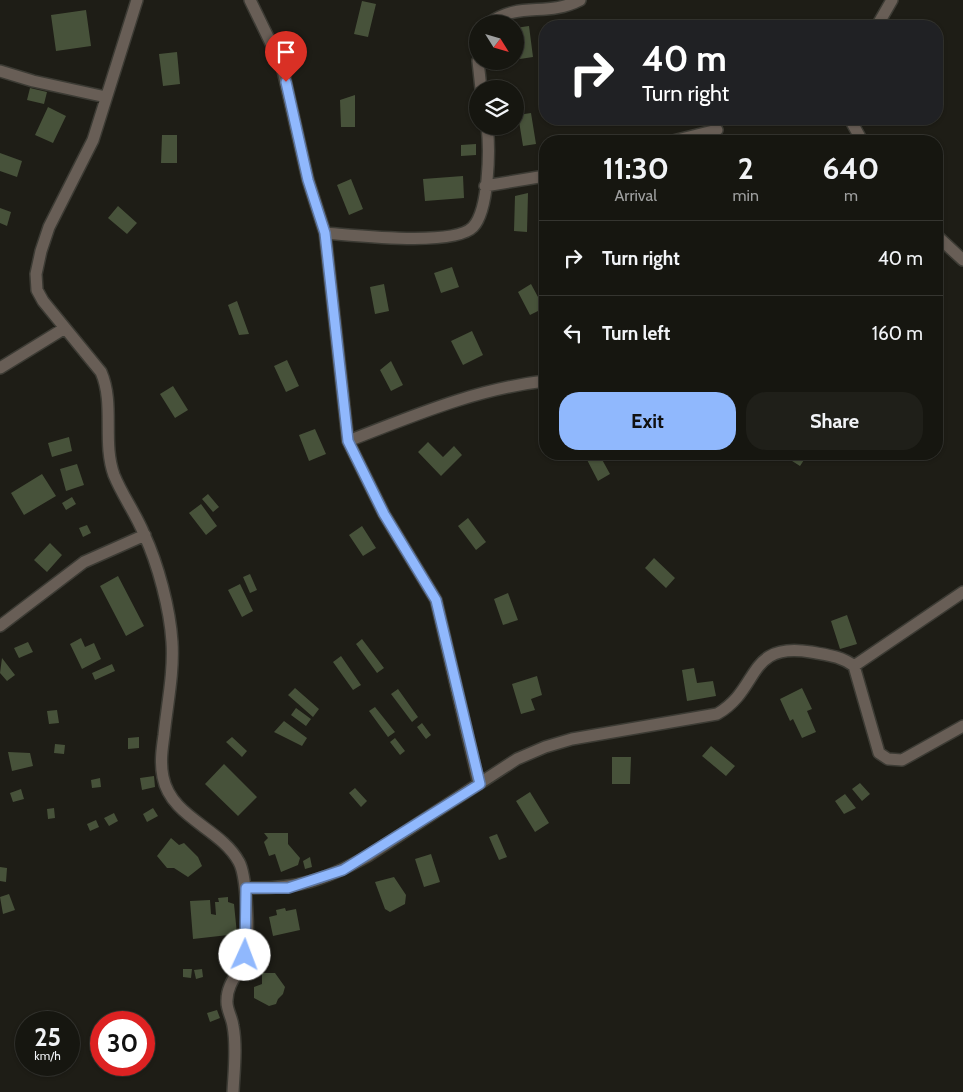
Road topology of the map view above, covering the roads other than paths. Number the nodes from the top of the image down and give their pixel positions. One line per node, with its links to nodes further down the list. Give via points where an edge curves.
1 (137, 0): 8 (street)
2 (250, 0): 14 (street, via 282,66 308,180)
3 (580, 0): 5 (street, via 563,7 510,7)
4 (892, 0): 6 (street)
5 (497, 15)
6 (880, 20)
7 (0, 71): 8 (street)
8 (106, 97): 17 (street, via 93,140 49,227 36,274 40,296)
9 (717, 130): 11 (street)
10 (487, 135): 13 (street)
11 (697, 135)
12 (539, 177): 13 (street)
13 (485, 186): 14 (street, via 478,220 462,233 414,239)
14 (325, 233): 20 (street)
15 (943, 241): 16 (street)
16 (963, 260)
17 (65, 328): 18 (street); 21 (street, via 101,372 107,386 114,475)
18 (0, 368)
19 (539, 382): 20 (street, via 462,397)
20 (348, 441): 26 (street, via 384,514 436,600)
21 (145, 535): 23 (street, via 84,562); 27 (street, via 156,567 172,643 162,758 166,791 238,860)
22 (963, 592): 24 (street)
23 (0, 626)
24 (854, 666): 25 (street, via 879,753 888,759 902,760); 26 (street, via 844,658 805,651 787,649 772,653 729,707 717,714 554,744 518,759)
25 (963, 726)
26 (480, 784): 27 (street, via 343,870 288,888)
27 (246, 888): 28 (street, via 245,955 227,1000 233,1026)
28 (232, 1092)

